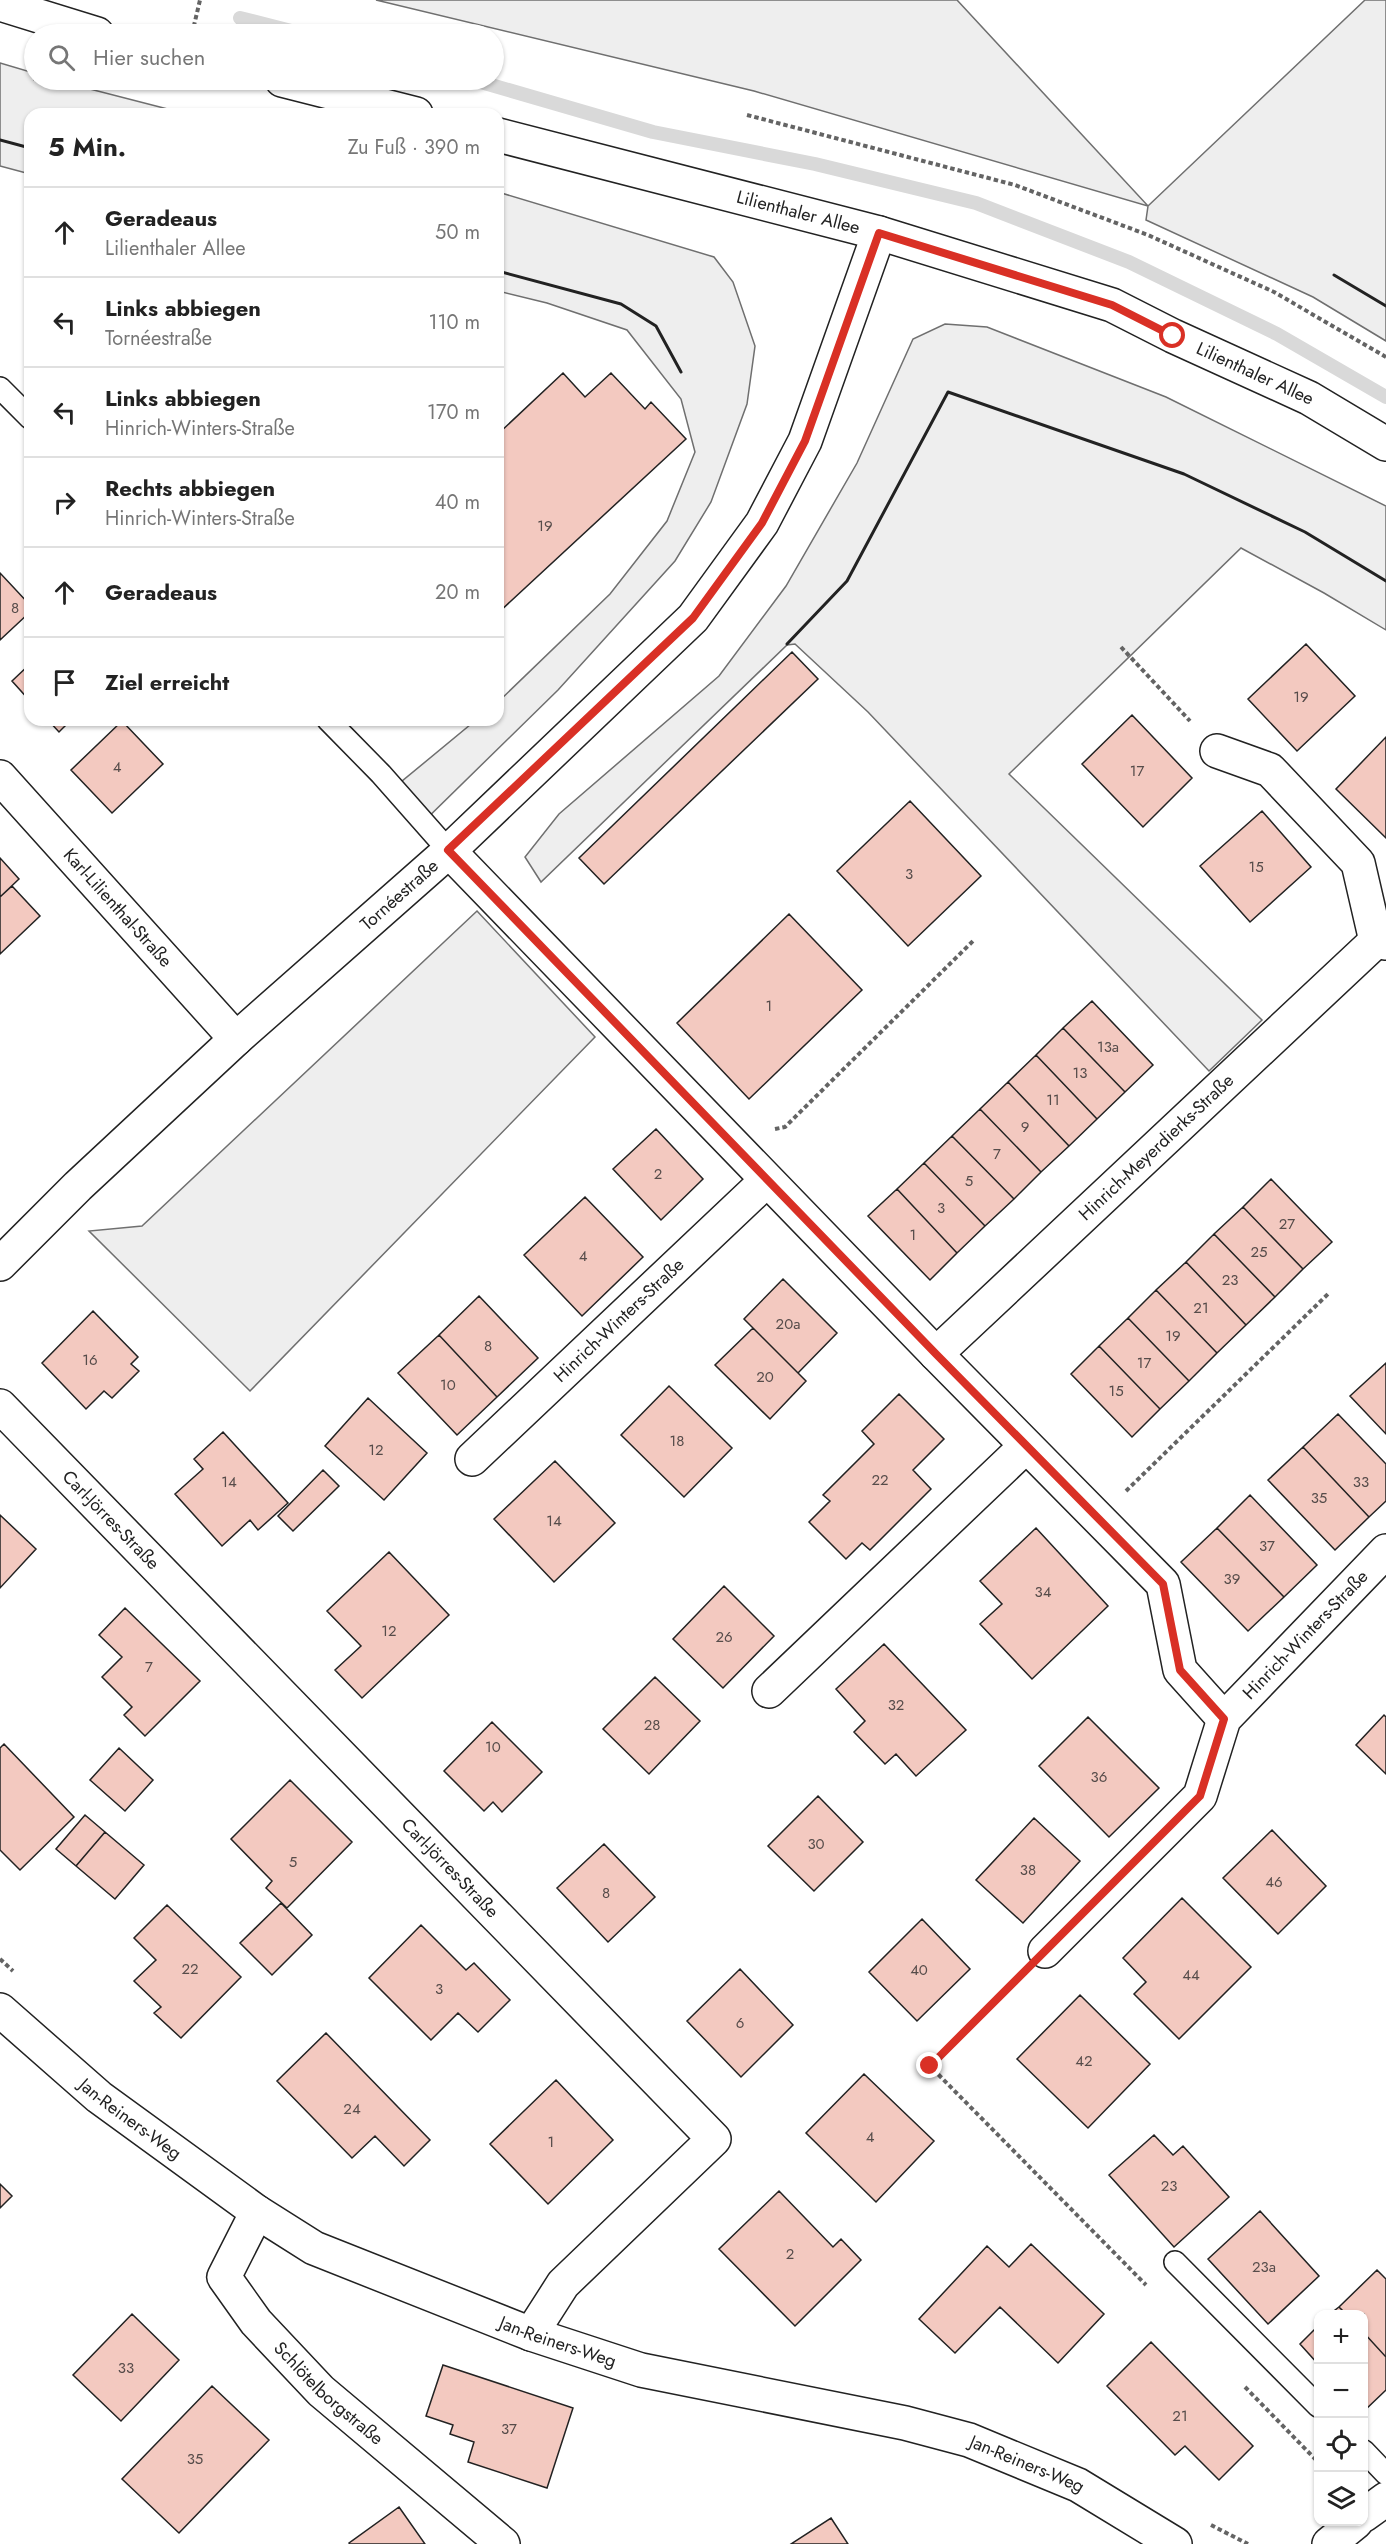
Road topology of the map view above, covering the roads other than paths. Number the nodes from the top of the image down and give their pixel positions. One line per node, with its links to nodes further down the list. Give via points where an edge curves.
1 (0, 4): 2 (street)
2 (65, 24)
3 (321, 90): 4 (street)
4 (392, 108)
5 (504, 137): 6 (street, Lilienthaler Allee)
6 (879, 233): 9 (street, Lilienthaler Allee, via 1112,305 1309,398); 13 (street, Tornéestraße, via 805,441 762,523 693,618)
7 (0, 388): 8 (lane)
8 (24, 412)
9 (1386, 444)
10 (334, 726): 13 (lane)
11 (1217, 751): 14 (street, Hinrich-Meyerdierks-Straße, via 1270,770 1358,863)
12 (0, 777): 15 (street, Karl-Lilienthal-Straße)
13 (448, 850): 15 (street, Tornéestraße); 16 (street)
14 (1381, 942): 18 (street, Hinrich-Meyerdierks-Straße)
15 (236, 1039): 17 (street, Tornéestraße)
16 (767, 1180): 18 (street); 21 (street, Hinrich-Winters-Straße)
17 (0, 1264)
18 (936, 1354): 20 (street)
19 (0, 1406): 29 (street, Carl-Jörres-Straße, via 714,2139 564,2284)
20 (1026, 1446): 23 (street); 24 (street, via 1163,1584 1180,1670)
21 (472, 1459)
22 (1386, 1551): 24 (street, Hinrich-Winters-Straße)
23 (769, 1691)
24 (1224, 1719): 25 (street, Hinrich-Winters-Straße, via 1200,1796)
25 (1045, 1951)
26 (0, 2010): 27 (street, Jan-Reiners-Weg, via 99,2097)
27 (257, 2212): 29 (street, Jan-Reiners-Weg, via 314,2248); 36 (street, Schlötelborgstraße, via 224,2277 256,2322 321,2391)
28 (1175, 2262): 30 (lane)
29 (531, 2334): 37 (street, Jan-Reiners-Weg, via 641,2370 905,2423 969,2440 1078,2485)
30 (1314, 2402)
31 (1368, 2455): 32 (lane)
32 (1386, 2474)
33 (1386, 2499): 34 (street)
34 (1368, 2512)
35 (1351, 2526): 38 (street)
36 (503, 2544)
37 (1175, 2544)
38 (1329, 2544)

